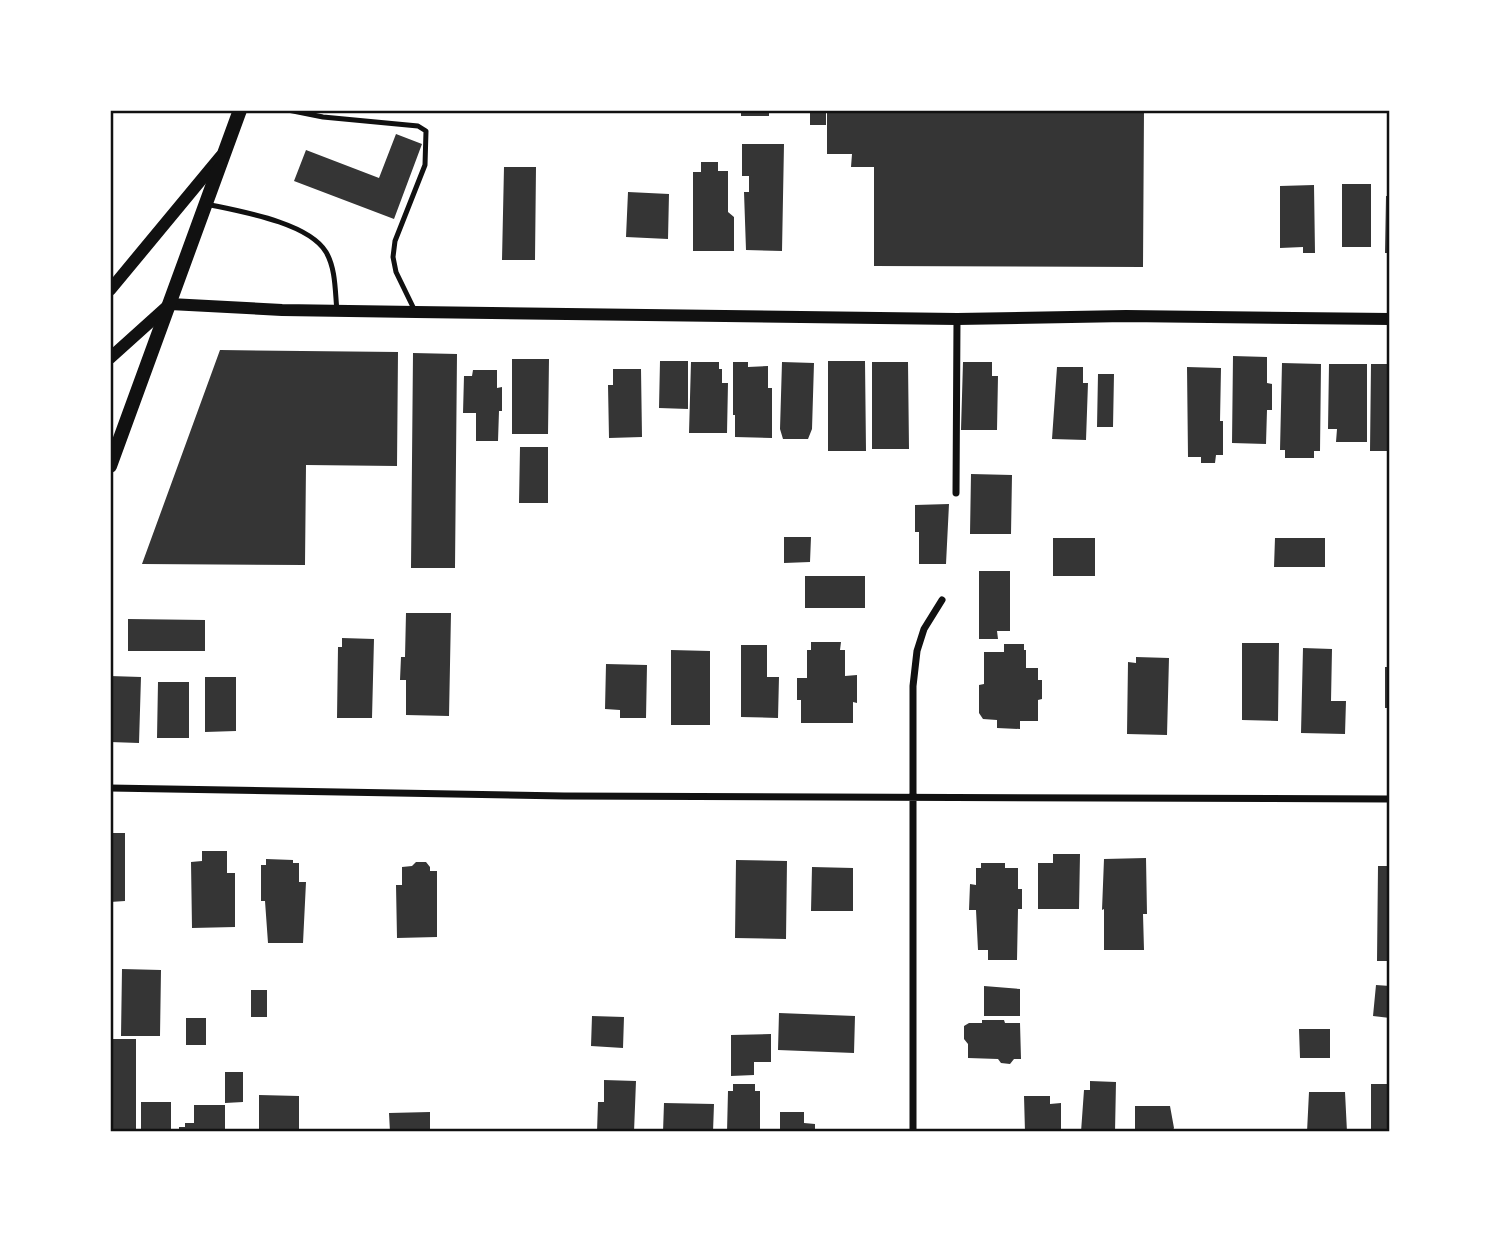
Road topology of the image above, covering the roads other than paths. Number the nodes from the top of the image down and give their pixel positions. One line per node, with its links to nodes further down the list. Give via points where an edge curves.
1 (240, 110): 3 (main road)
2 (288, 110): 8 (lane, via 418,126 426,131 425,165 393,257)
3 (224, 153): 4 (main road); 5 (street)
4 (205, 204): 6 (main road); 7 (lane, via 294,228 313,239 326,251 334,272)
5 (110, 290)
6 (170, 304): 7 (street); 11 (street); 12 (main road)
7 (337, 311): 8 (street)
8 (415, 312): 9 (street)
9 (957, 318): 10 (street); 13 (street)
10 (1390, 319)
11 (110, 358)
12 (110, 466)
13 (956, 493)
14 (942, 600): 16 (street, via 917,651)
15 (110, 788): 16 (street)
16 (914, 796): 17 (street); 18 (street)
17 (1390, 799)
18 (913, 1132)

